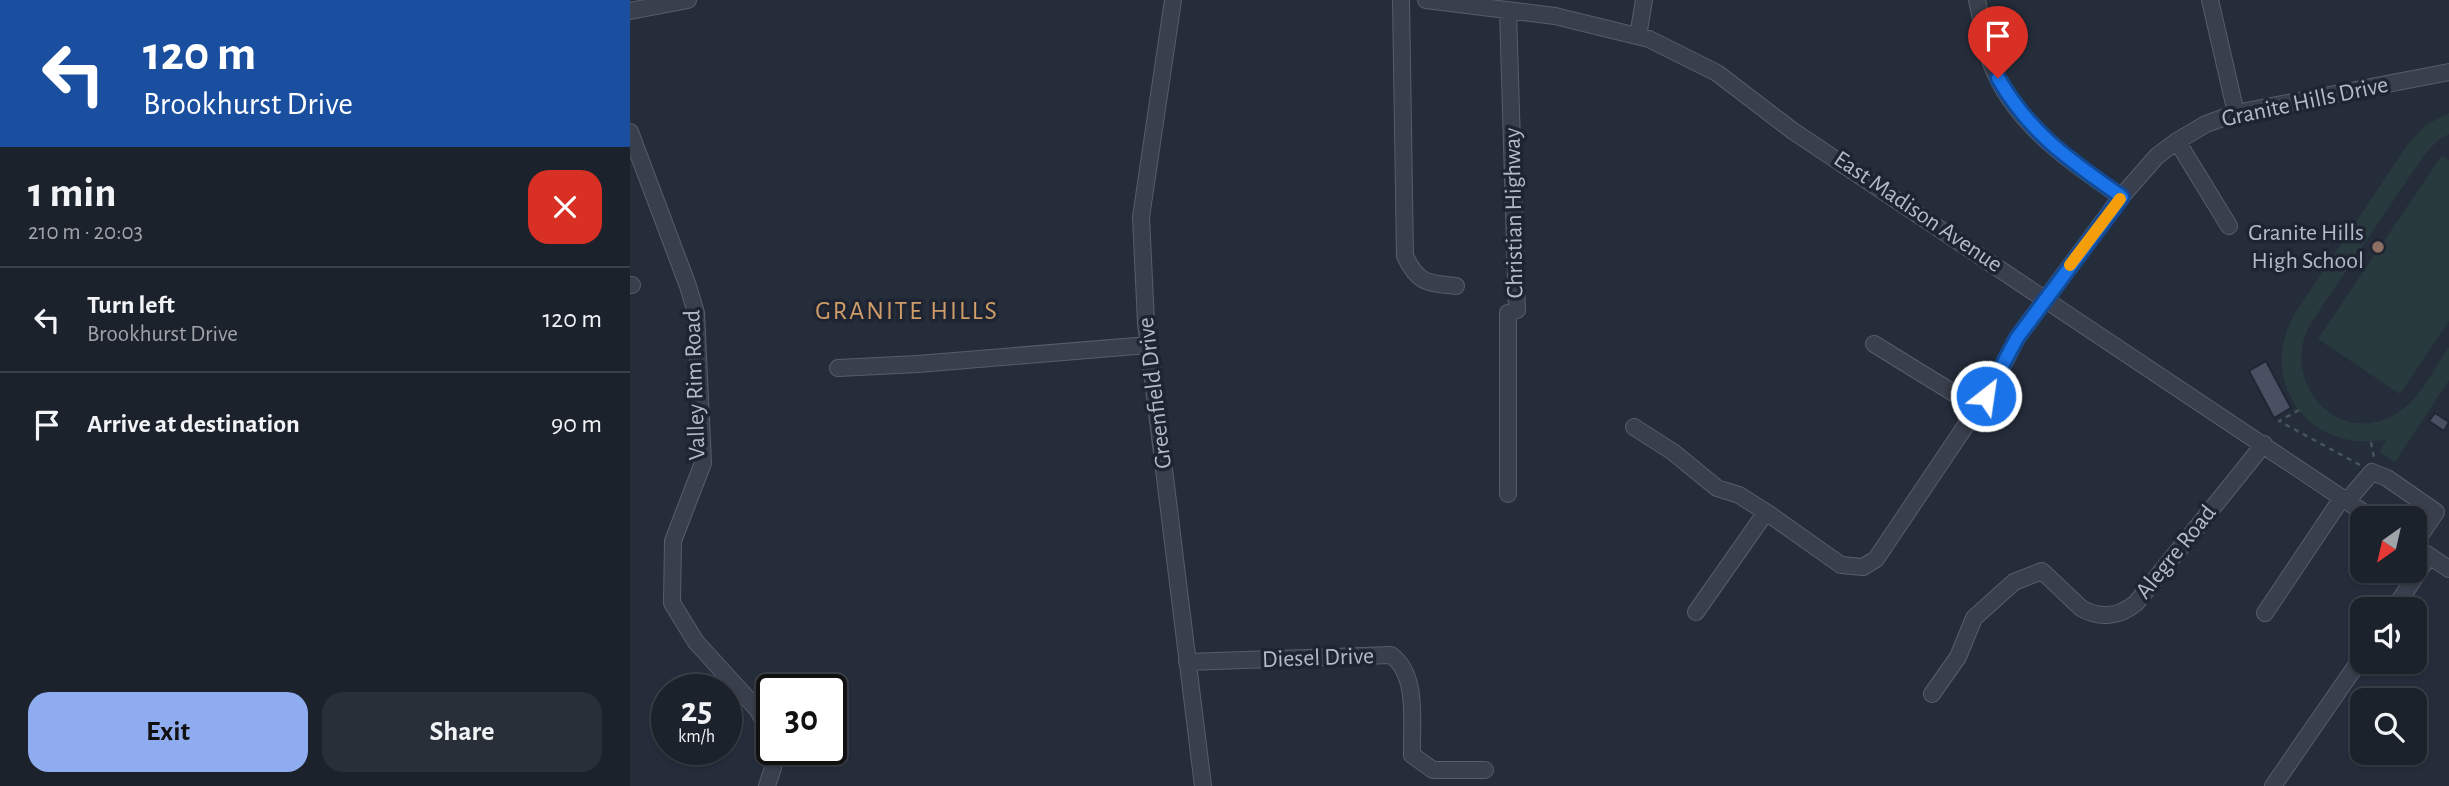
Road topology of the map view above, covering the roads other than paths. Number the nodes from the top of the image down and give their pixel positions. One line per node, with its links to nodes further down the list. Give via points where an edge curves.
1 (688, 0): 8 (street)
2 (1173, 0): 20 (street, Greenfield Drive, via 1141,218)
3 (1401, 0): 17 (street, via 1405,256 1412,271 1425,282)
4 (1426, 0): 9 (street, East Madison Avenue)
5 (1644, 0): 10 (street)
6 (1977, 0): 15 (street, via 1991,62 2016,107 2056,149)
7 (2210, 0): 12 (street)
8 (630, 11)
9 (1508, 11): 10 (street, East Madison Avenue, via 1555,16); 25 (street, Christian Highway, via 1517,310 1508,313)
10 (1638, 36): 18 (street, East Madison Avenue, via 1717,73 1793,131)
11 (2449, 72): 12 (street, Granite Hills Drive)
12 (2235, 113): 14 (street, Granite Hills Drive)
13 (630, 132): 38 (street, Valley Rim Road, via 696,313 703,463 673,541 672,603 696,642)
14 (2177, 141): 15 (street, Granite Hills Drive, via 2157,156); 16 (street)
15 (2122, 197): 18 (street, Granite Hills Drive)
16 (2229, 226)
17 (1456, 286)
18 (2046, 298): 22 (street, Granite Hills Drive, via 2017,338); 24 (street, East Madison Avenue)
19 (1874, 344): 22 (street)
20 (1148, 345): 21 (street); 35 (street, Greenfield Drive)
21 (838, 368)
22 (1978, 408): 29 (street, Granite Hills Drive, via 1876,559 1863,567 1841,565)
23 (1634, 427): 29 (street, Granite Hills Drive, via 1717,488)
24 (2264, 444): 26 (street, East Madison Avenue); 37 (street, Alegre Road, via 2129,609 2112,615 2088,612 2042,571 2014,582 1974,618 1958,657)
25 (1508, 494)
26 (2344, 500): 27 (street, East Madison Avenue); 28 (street, via 2372,472); 34 (street)
27 (2353, 506)
28 (2442, 510): 30 (street)
29 (1766, 512): 33 (street)
30 (2427, 535)
31 (2427, 554): 32 (street)
32 (2449, 569)
33 (1696, 612)
34 (2265, 614)
35 (1187, 662): 40 (street, Diesel Drive, via 1391,655 1405,668 1410,682 1412,755 1433,770); 42 (street, Greenfield Drive)
36 (2350, 674): 43 (street)
37 (1932, 695)
38 (756, 708)
39 (773, 765): 41 (street)
40 (1485, 770)
41 (767, 786)
42 (1203, 786)
43 (2273, 786)

